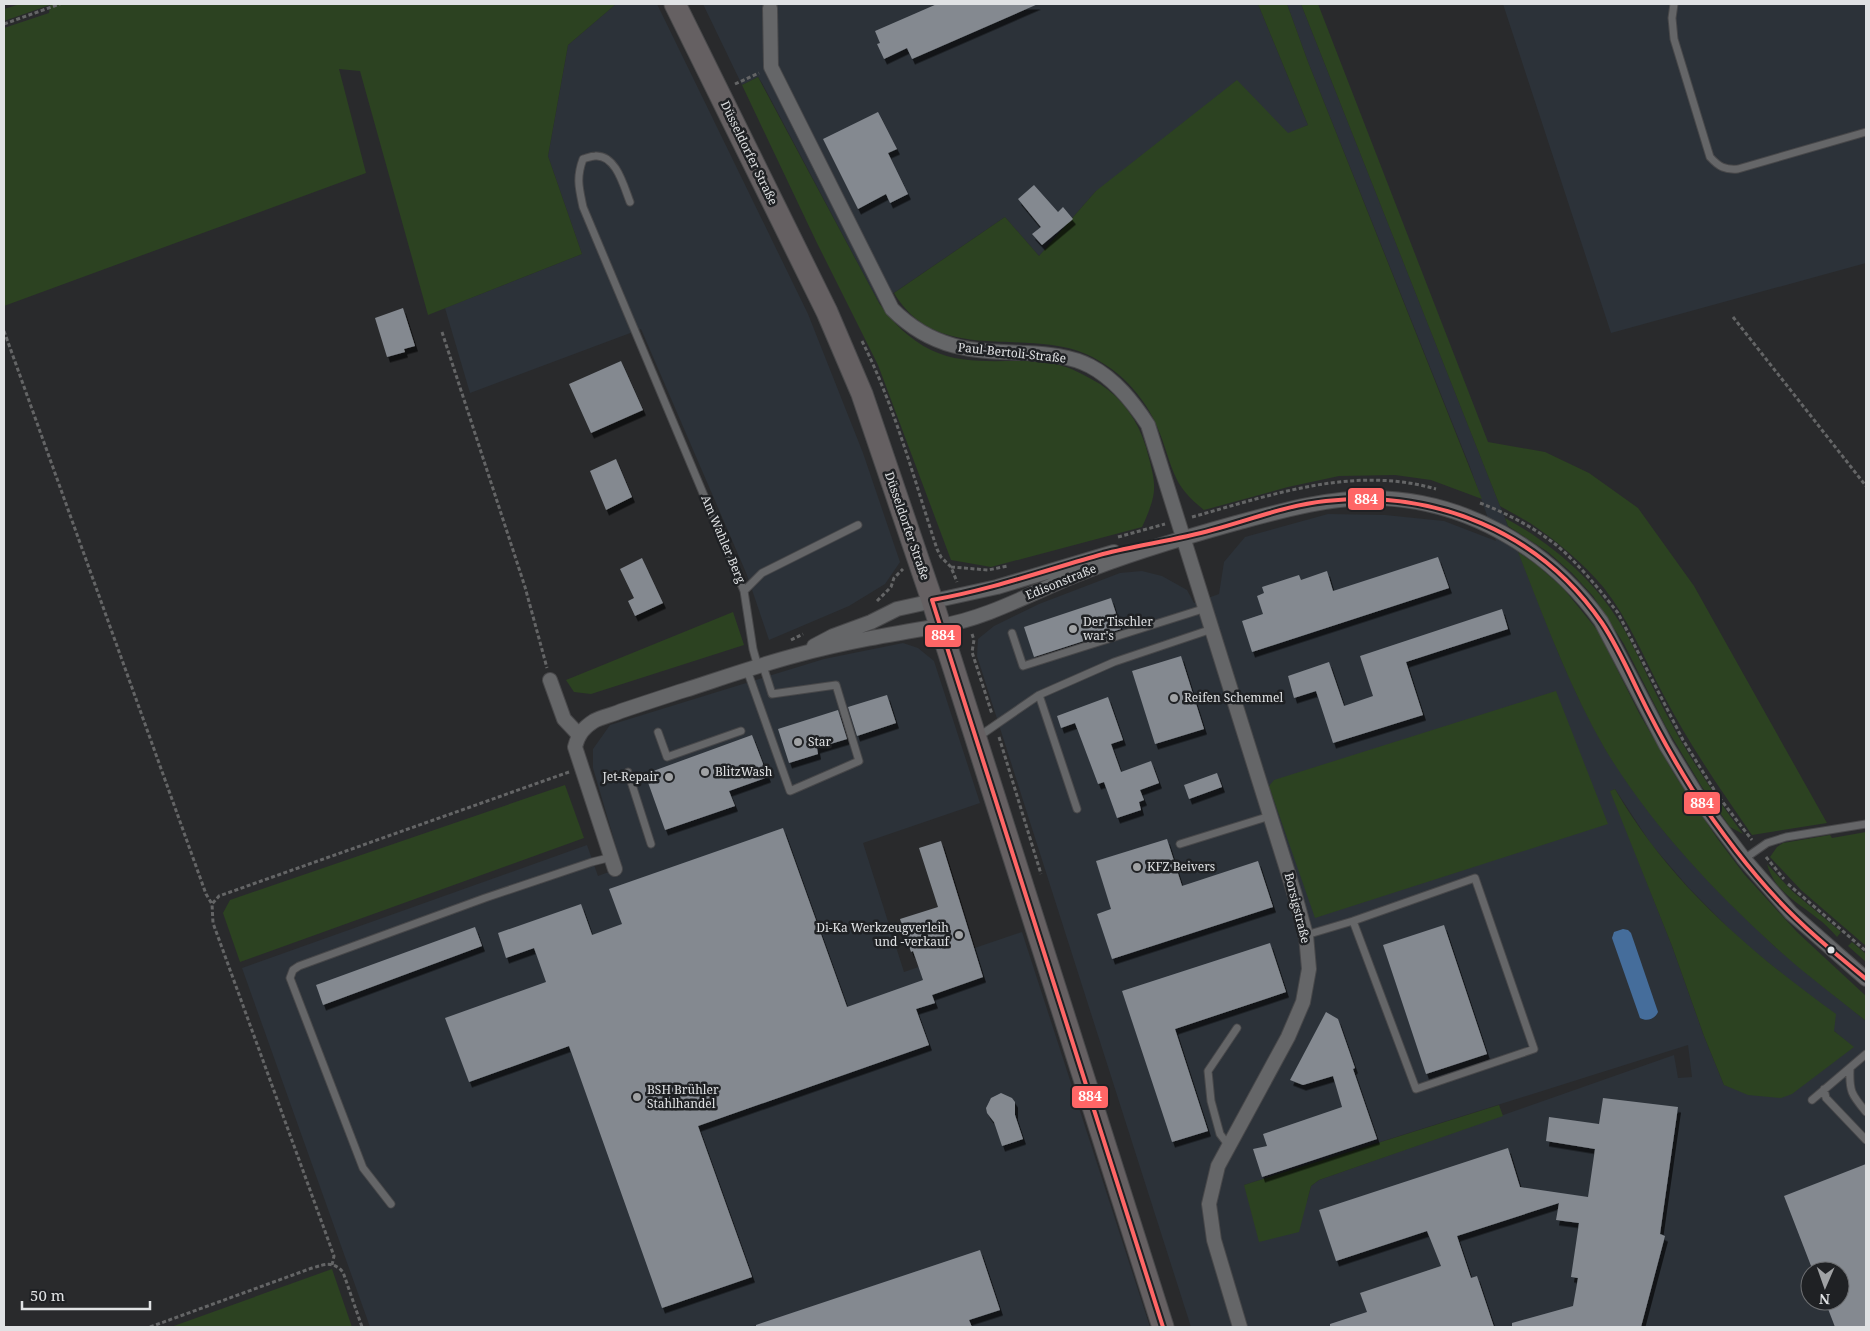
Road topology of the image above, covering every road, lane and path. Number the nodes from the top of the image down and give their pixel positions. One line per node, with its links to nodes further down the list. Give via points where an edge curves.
1 (60, 4): 5 (path)
2 (675, 4): 21 (main road, Düsseldorfer Straße, via 827,312 862,394)
3 (1674, 4): 8 (lane, via 1674,39 1710,158 1716,164 1726,170 1738,169)
4 (770, 8): 6 (street, Paul-Bertoli-Straße)
5 (4, 24)
6 (771, 67): 7 (path); 16 (street, Paul-Bertoli-Straße, via 892,309 924,335 953,346 1066,357 1089,365 1107,377 1136,407 1148,425)
7 (734, 85)
8 (1866, 132)
9 (630, 202): 23 (lane, Am Wahler Berg, via 610,160 595,156 583,159 578,171 583,207)
10 (1733, 317): 13 (path)
11 (4, 331): 52 (path)
12 (442, 332): 35 (path, via 525,587)
13 (1866, 486)
14 (1444, 492): 16 (path, via 1420,485 1377,480 1335,481)
15 (1476, 502): 49 (path, via 1513,518 1555,544 1605,596 1618,613 1683,740 1718,796)
16 (1178, 521): 18 (street, Paul-Bertoli-Straße); 19 (path)
17 (858, 526): 23 (lane, via 781,562 762,573)
18 (1184, 538): 24 (street, Edisonstraße, via 1107,554); 27 (street, Borsigstraße); 28 (street, Edisonstraße, via 1113,560); 50 (street, Edisonstraße, via 1317,502 1372,498 1432,505 1502,532 1535,553 1590,606 1611,638 1658,729 1701,802)
19 (1111, 539)
20 (941, 557): 21 (path)
21 (920, 564): 25 (main road, Düsseldorfer Straße); 26 (path, via 901,570)
22 (1015, 565): 24 (path, via 988,570 951,567)
23 (744, 591): 34 (lane, Am Wahler Berg, via 753,649)
24 (961, 596): 25 (street, Edisonstraße)
25 (932, 600): 29 (main road, Düsseldorfer Straße); 33 (street, via 897,609)
26 (876, 603)
27 (1206, 608): 30 (street, Borsigstraße); 32 (lane, via 1023,666)
28 (968, 621): 29 (street, Edisonstraße); 37 (path, via 974,640 972,652)
29 (940, 626): 33 (street); 41 (main road, Düsseldorfer Straße)
30 (1212, 629): 36 (lane, via 1114,662); 45 (street, Borsigstraße)
31 (812, 630): 34 (path, via 781,646)
32 (1012, 633)
33 (798, 654): 34 (street)
34 (761, 666): 34 (lane, via 790,791 859,761 836,685 772,694); 40 (street, via 596,720)
35 (550, 680): 40 (street, via 564,719)
36 (1039, 695): 37 (lane); 44 (lane)
37 (995, 724): 41 (lane)
38 (741, 731): 39 (lane, via 667,757)
39 (658, 732)
40 (578, 735): 42 (street, via 574,747)
41 (976, 738): 69 (main road, Düsseldorfer Straße)
42 (581, 768): 51 (street); 52 (path, via 219,896)
43 (628, 772): 47 (lane)
44 (1077, 809)
45 (1270, 816): 48 (lane); 54 (street, Borsigstraße)
46 (1866, 824): 49 (lane, via 1786,837)
47 (651, 844)
48 (1180, 844)
49 (1759, 849): 50 (lane); 55 (path, via 1789,885)
50 (1744, 859): 56 (street, Edisonstraße, via 1791,913)
51 (614, 863): 65 (lane, via 592,862 293,970 290,978 364,1168)
52 (212, 904): 66 (path, via 213,923 334,1256)
53 (1353, 920): 53 (lane, via 1475,878 1534,1049 1416,1089); 54 (lane)
54 (1306, 935): 64 (street, Borsigstraße, via 1309,969 1303,1002)
55 (1866, 950)
56 (1866, 980)
57 (1238, 1028): 64 (lane, via 1208,1070 1220,1134)
58 (1866, 1054): 59 (lane)
59 (1850, 1069): 60 (lane); 62 (lane, via 1849,1087 1853,1098)
60 (1824, 1089): 61 (lane); 63 (lane, via 1826,1098)
61 (1812, 1100)
62 (1866, 1112)
63 (1866, 1140)
64 (1230, 1146): 70 (street, Borsigstraße, via 1218,1166 1209,1204 1214,1240)
65 (391, 1204)
66 (332, 1265): 67 (path, via 312,1268); 68 (path, via 343,1272)
67 (150, 1327)
68 (362, 1327)
69 (1163, 1327)
70 (1240, 1327)

